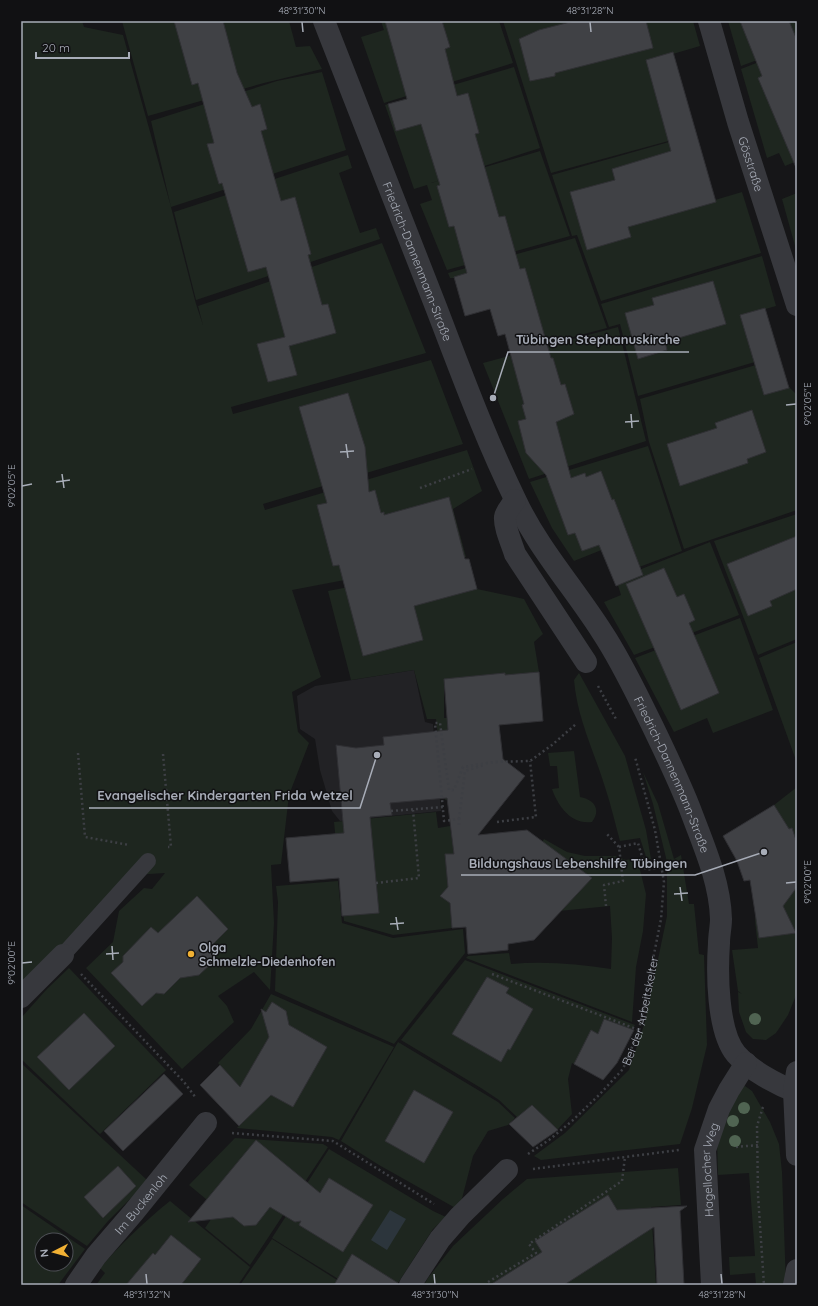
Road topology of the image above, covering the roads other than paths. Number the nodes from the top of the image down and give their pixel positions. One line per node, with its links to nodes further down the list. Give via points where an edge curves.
1 (324, 21): 4 (street, Friedrich-Dannenmann-Straße, via 479,418)
2 (709, 21): 3 (street, Gösstraße, via 738,122)
3 (797, 305)
4 (515, 500): 5 (street, via 505,517 515,554); 9 (street, Friedrich-Dannenmann-Straße, via 526,521 602,632 626,673 689,806 708,858 721,920 718,941 722,1018 735,1053)
5 (586, 662)
6 (148, 861): 7 (lane)
7 (63, 955): 8 (street)
8 (21, 997)
9 (746, 1063): 10 (street, Friedrich-Dannenmann-Straße, via 771,1080); 17 (street, Hagellocher Weg, via 719,1109 705,1150)
10 (796, 1085): 12 (street)
11 (206, 1123): 15 (street, Im Buckenloh, via 96,1256)
12 (797, 1155)
13 (507, 1170): 16 (street, via 440,1239)
14 (797, 1270): 18 (street)
15 (76, 1285)
16 (410, 1285)
17 (712, 1285)
18 (794, 1285)

